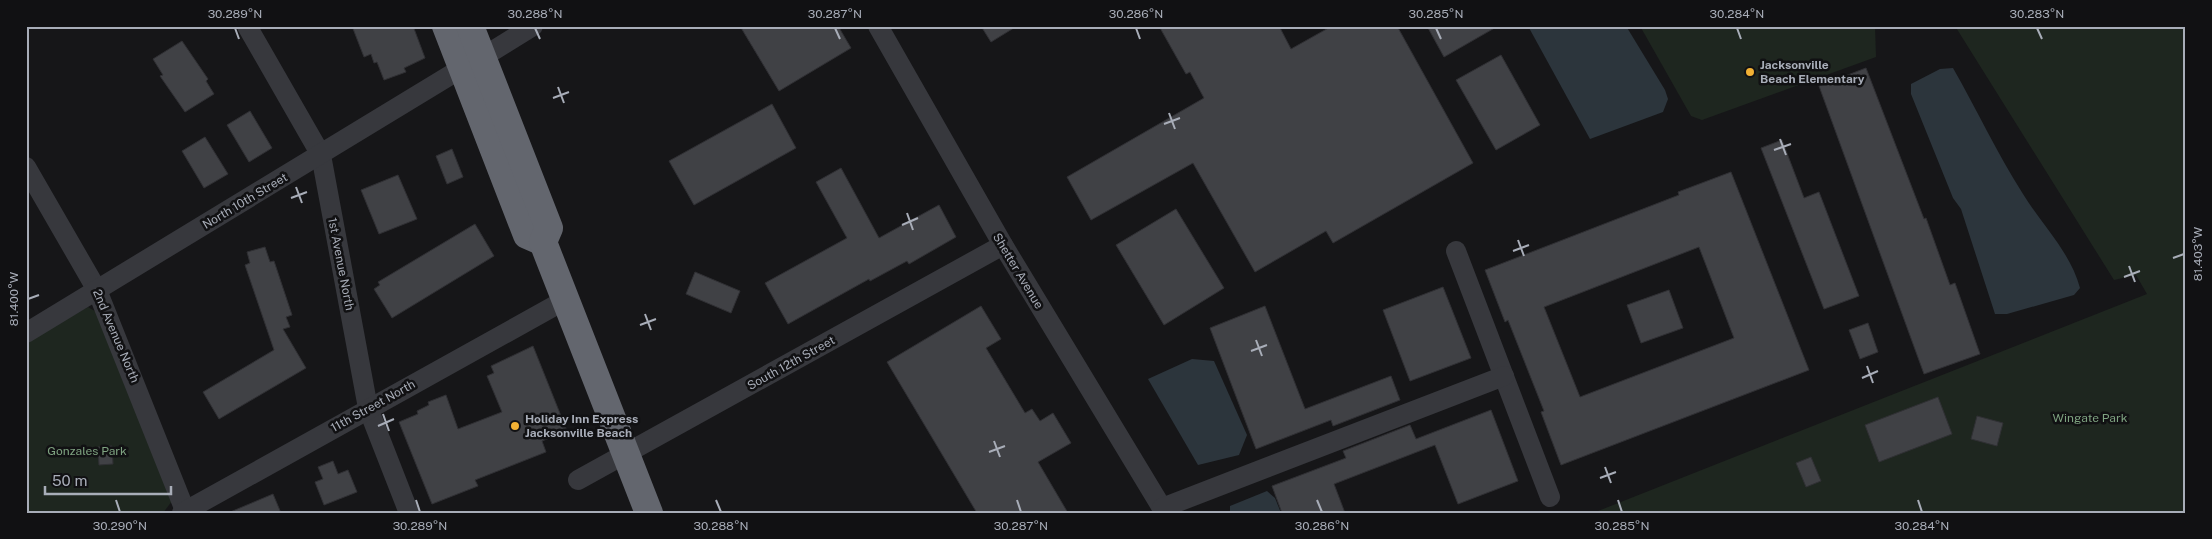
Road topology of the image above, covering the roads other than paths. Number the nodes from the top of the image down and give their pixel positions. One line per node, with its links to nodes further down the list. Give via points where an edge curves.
1 (247, 26): 8 (street, 1st Avenue North)
2 (446, 26): 7 (highway)
3 (456, 26): 7 (highway, via 463,45 476,57)
4 (470, 26): 7 (highway)
5 (533, 26): 7 (street, North 10th Street)
6 (878, 26): 11 (street, Shetter Avenue)
7 (473, 63): 8 (street, North 10th Street); 10 (highway, via 513,135 549,228); 10 (highway, via 527,235)
8 (321, 155): 13 (street, North 10th Street); 17 (street, 1st Avenue North)
9 (26, 167): 13 (street, 2nd Avenue North)
10 (543, 242): 14 (highway)
11 (1002, 245): 18 (street, South 12th Street); 21 (street, Shetter Avenue)
12 (1456, 251): 16 (street)
13 (98, 290): 15 (street, North 10th Street); 22 (street, 2nd Avenue North)
14 (565, 300): 17 (street, 11th Street North); 18 (highway)
15 (26, 332)
16 (1504, 376): 20 (street); 21 (street)
17 (368, 408): 22 (street, 11th Street North); 23 (street, 1st Avenue North)
18 (626, 454): 19 (street, South 12th Street); 24 (highway)
19 (578, 480)
20 (1550, 497)
21 (1163, 510)
22 (184, 512)
23 (409, 513)
24 (649, 513)

